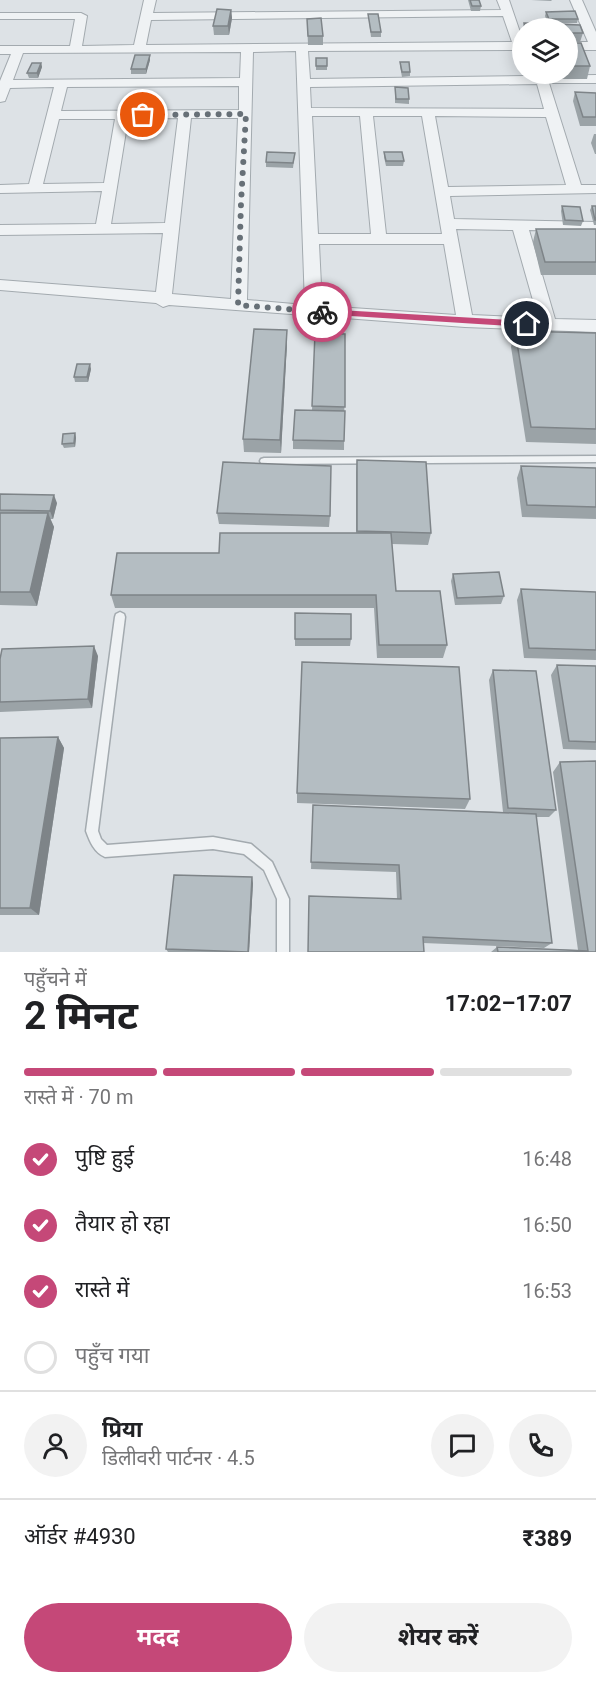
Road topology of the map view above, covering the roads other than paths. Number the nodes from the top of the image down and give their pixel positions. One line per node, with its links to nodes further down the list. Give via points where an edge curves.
1 (30, 0): 6 (street)
2 (150, 0): 8 (street)
3 (503, 0): 5 (street)
4 (576, 0): 11 (street, via 596,46)
5 (507, 12): 8 (street); 9 (street)
6 (24, 15): 7 (street); 16 (street, via 81,16)
7 (0, 16)
8 (146, 17): 17 (street)
9 (512, 24)
10 (512, 46): 12 (street)
11 (578, 46)
12 (302, 48): 13 (street); 22 (street)
13 (248, 49): 17 (street); 21 (street)
14 (0, 50): 15 (street)
15 (18, 50): 16 (street); 23 (street)
16 (75, 50): 17 (street)
17 (139, 50)
18 (578, 79): 19 (street)
19 (596, 79)
20 (512, 80): 22 (street)
21 (247, 82): 25 (street); 30 (street)
22 (304, 83): 27 (street)
23 (5, 84): 25 (street); 26 (street)
24 (543, 84): 29 (street)
25 (61, 85): 32 (street)
26 (0, 98)
27 (306, 112): 28 (street); 47 (street)
28 (366, 113): 31 (street); 48 (street)
29 (552, 113): 31 (street); 39 (street)
30 (246, 114): 33 (street); 51 (street)
31 (428, 114): 40 (street)
32 (53, 115): 34 (street); 37 (street)
33 (185, 115): 34 (street); 43 (street)
34 (122, 116): 35 (street)
35 (110, 187): 37 (street); 44 (street)
36 (0, 189): 37 (street)
37 (35, 189)
38 (596, 189): 39 (street)
39 (575, 190): 40 (street)
40 (441, 192): 46 (street)
41 (520, 227): 42 (street); 46 (street); 54 (street)
42 (596, 227)
43 (172, 228): 44 (street); 50 (street)
44 (103, 229): 45 (street)
45 (0, 230)
46 (448, 232): 48 (street); 53 (street)
47 (310, 239): 48 (street); 52 (street)
48 (379, 239)
49 (0, 285): 50 (street)
50 (163, 301): 51 (street)
51 (238, 305): 52 (street)
52 (314, 311): 53 (street)
53 (465, 321): 54 (street)
54 (548, 325): 55 (street)
55 (596, 327)
56 (596, 459): 57 (lane)
57 (264, 461)
58 (120, 617): 59 (lane, via 92,831 97,843 105,851 213,843 248,848 268,866 283,899)
59 (283, 952)

